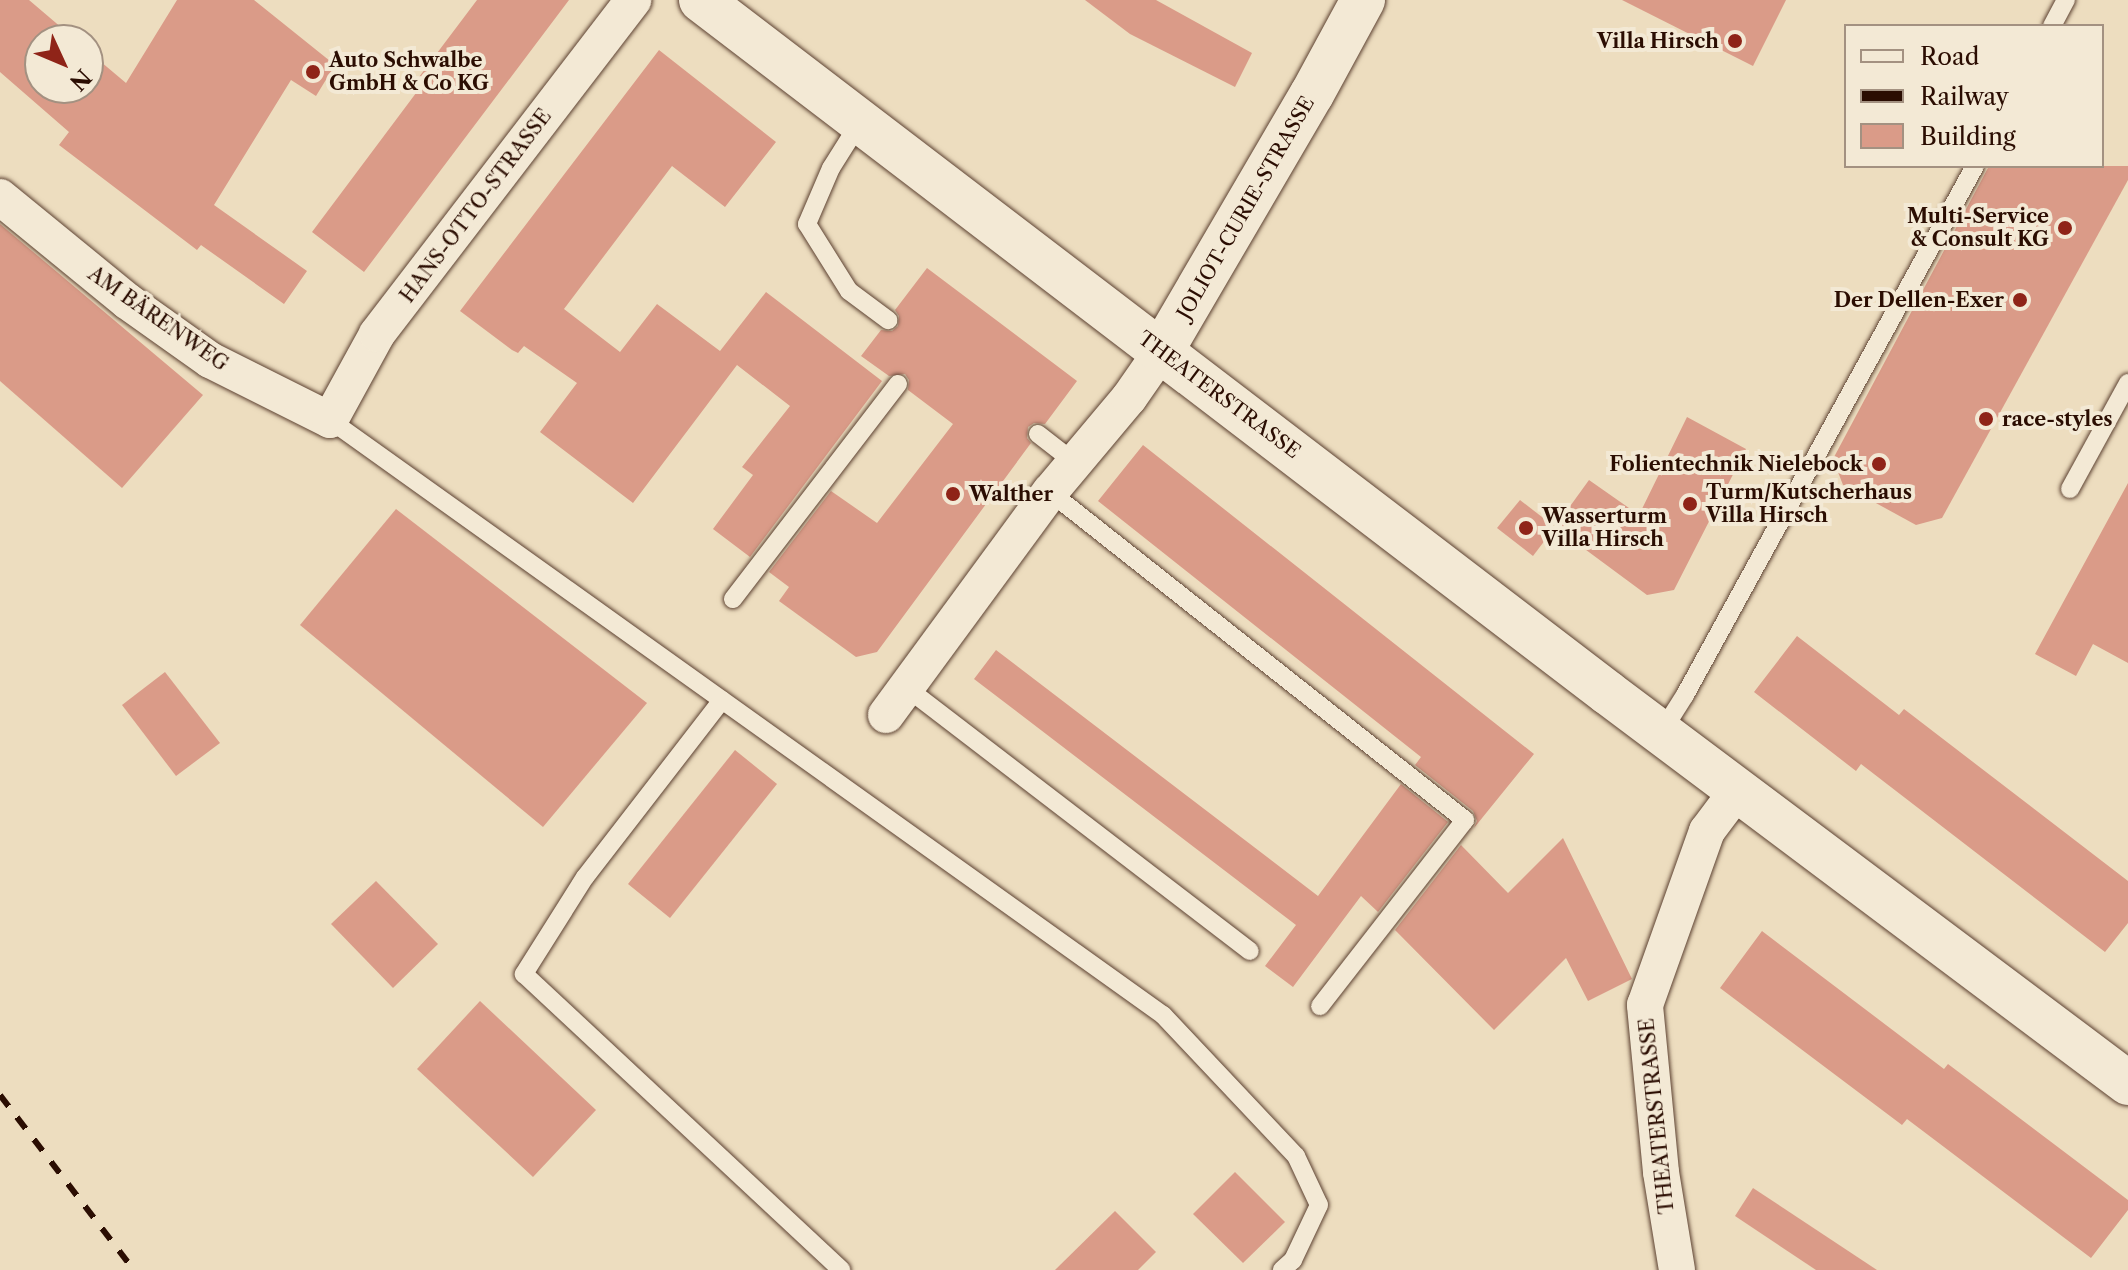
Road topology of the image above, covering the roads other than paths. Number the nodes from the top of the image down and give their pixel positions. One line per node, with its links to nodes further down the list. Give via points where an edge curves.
1 (633, 0): 13 (street, HANS-OTTO-STRASSE, via 377,334)
2 (701, 0): 6 (main road, THEATERSTRASSE)
3 (1363, 0): 10 (main road, JOLIOT-CURIE-STRASSE)
4 (2066, 0): 5 (lane)
5 (2053, 24)
6 (860, 122): 9 (lane, via 831,168 807,224 849,291); 10 (main road, THEATERSTRASSE)
7 (1974, 168): 21 (lane)
8 (0, 197): 13 (street, AM BÄRENWEG, via 127,301 210,360)
9 (888, 320)
10 (1161, 352): 15 (street, JOLIOT-CURIE-STRASSE); 21 (main road, THEATERSTRASSE)
11 (2128, 383): 16 (lane)
12 (898, 384): 18 (lane)
13 (330, 420): 19 (lane)
14 (1038, 434): 15 (lane)
15 (1074, 462): 17 (street, JOLIOT-CURIE-STRASSE)
16 (2070, 489)
17 (1050, 492): 20 (street, JOLIOT-CURIE-STRASSE); 24 (lane, via 1465,820)
18 (733, 599)
19 (722, 700): 26 (lane, via 585,877 524,974); 27 (lane, via 1163,1015 1296,1156 1319,1205 1293,1260)
20 (896, 702): 23 (lane)
21 (1661, 733): 22 (main road, THEATERSTRASSE)
22 (1737, 791): 25 (main road, THEATERSTRASSE); 28 (street, THEATERSTRASSE, via 1707,831 1645,1005 1661,1172)
23 (1250, 951)
24 (1320, 1006)
25 (2128, 1083)
26 (841, 1270)
27 (1282, 1270)
28 (1677, 1270)

